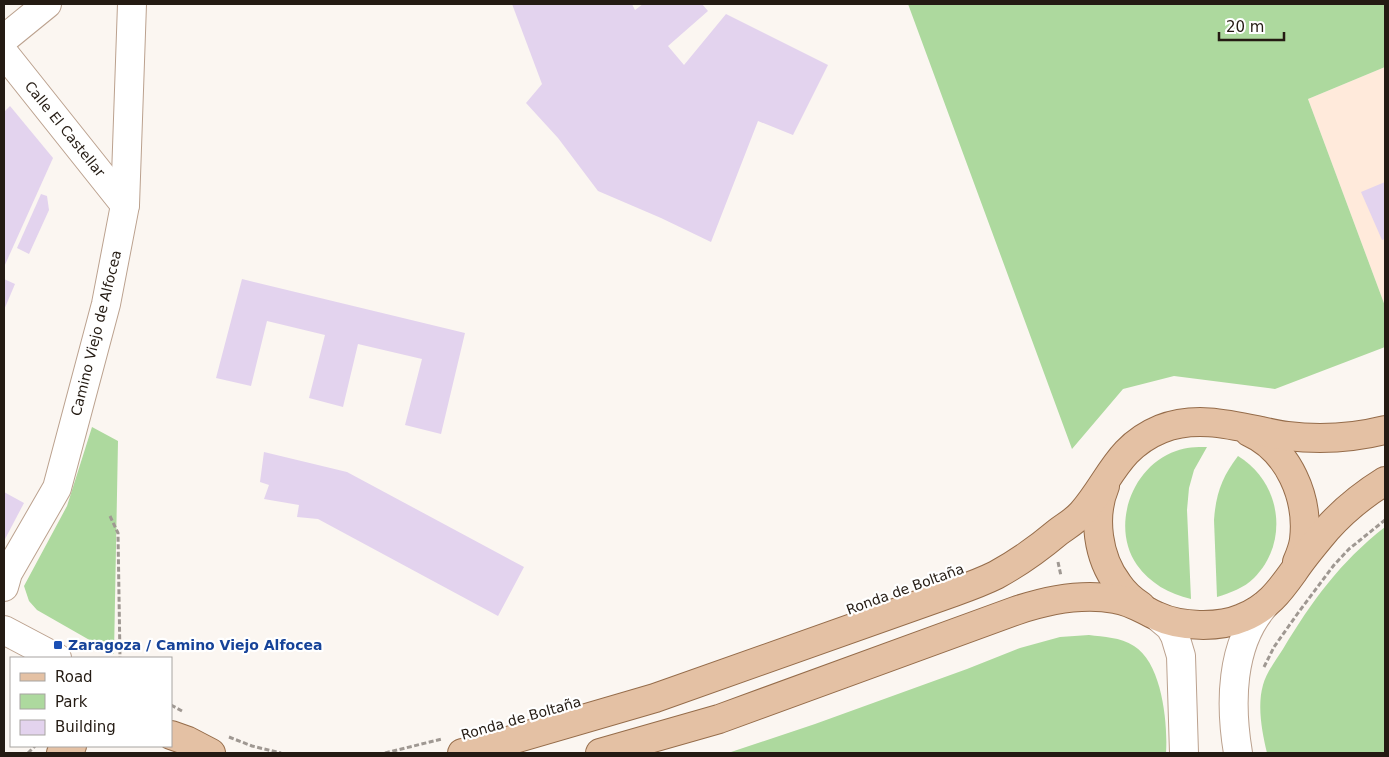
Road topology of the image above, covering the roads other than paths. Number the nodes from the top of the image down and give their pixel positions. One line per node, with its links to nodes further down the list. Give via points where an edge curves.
1 (47, 4): 3 (street)
2 (132, 4): 5 (street, Camino Viejo de Alfocea)
3 (4, 39)
4 (4, 53): 5 (street, Calle El Castellar)
5 (125, 205): 11 (street, Camino Viejo de Alfocea, via 106,304 57,488 8,573)
6 (1230, 424): 7 (main road, Ronda de Boltaña, via 1286,436 1313,438); 8 (main road, Ronda de Boltaña, via 1194,421 1175,424 1131,447); 10 (main road, Ronda de Boltaña, via 1253,434 1274,449 1299,490 1305,524 1304,542)
7 (1385, 430)
8 (1111, 471): 13 (main road, Ronda de Boltaña, via 1103,491 1098,521 1103,554 1118,584); 18 (main road, Ronda de Boltaña, via 1082,513 1033,552 996,575 655,698 487,747)
9 (1385, 481): 10 (main road, Ronda de Boltaña, via 1351,505)
10 (1294, 570): 12 (main road, Ronda de Boltaña, via 1276,596)
11 (4, 587)
12 (1264, 606): 13 (main road, Ronda de Boltaña, via 1240,620 1200,625 1177,622); 22 (street, via 1256,615 1243,643 1235,676 1233,696)
13 (1151, 613): 20 (main road, Ronda de Boltaña, via 1128,602 1102,597 1065,598 1039,603 719,719); 21 (street, via 1170,627 1182,656)
14 (4, 630): 15 (street)
15 (36, 651): 16 (street)
16 (54, 657)
17 (172, 735): 19 (main road)
18 (456, 745)
19 (211, 753)
20 (600, 753)
21 (1184, 753)
22 (1238, 753)

